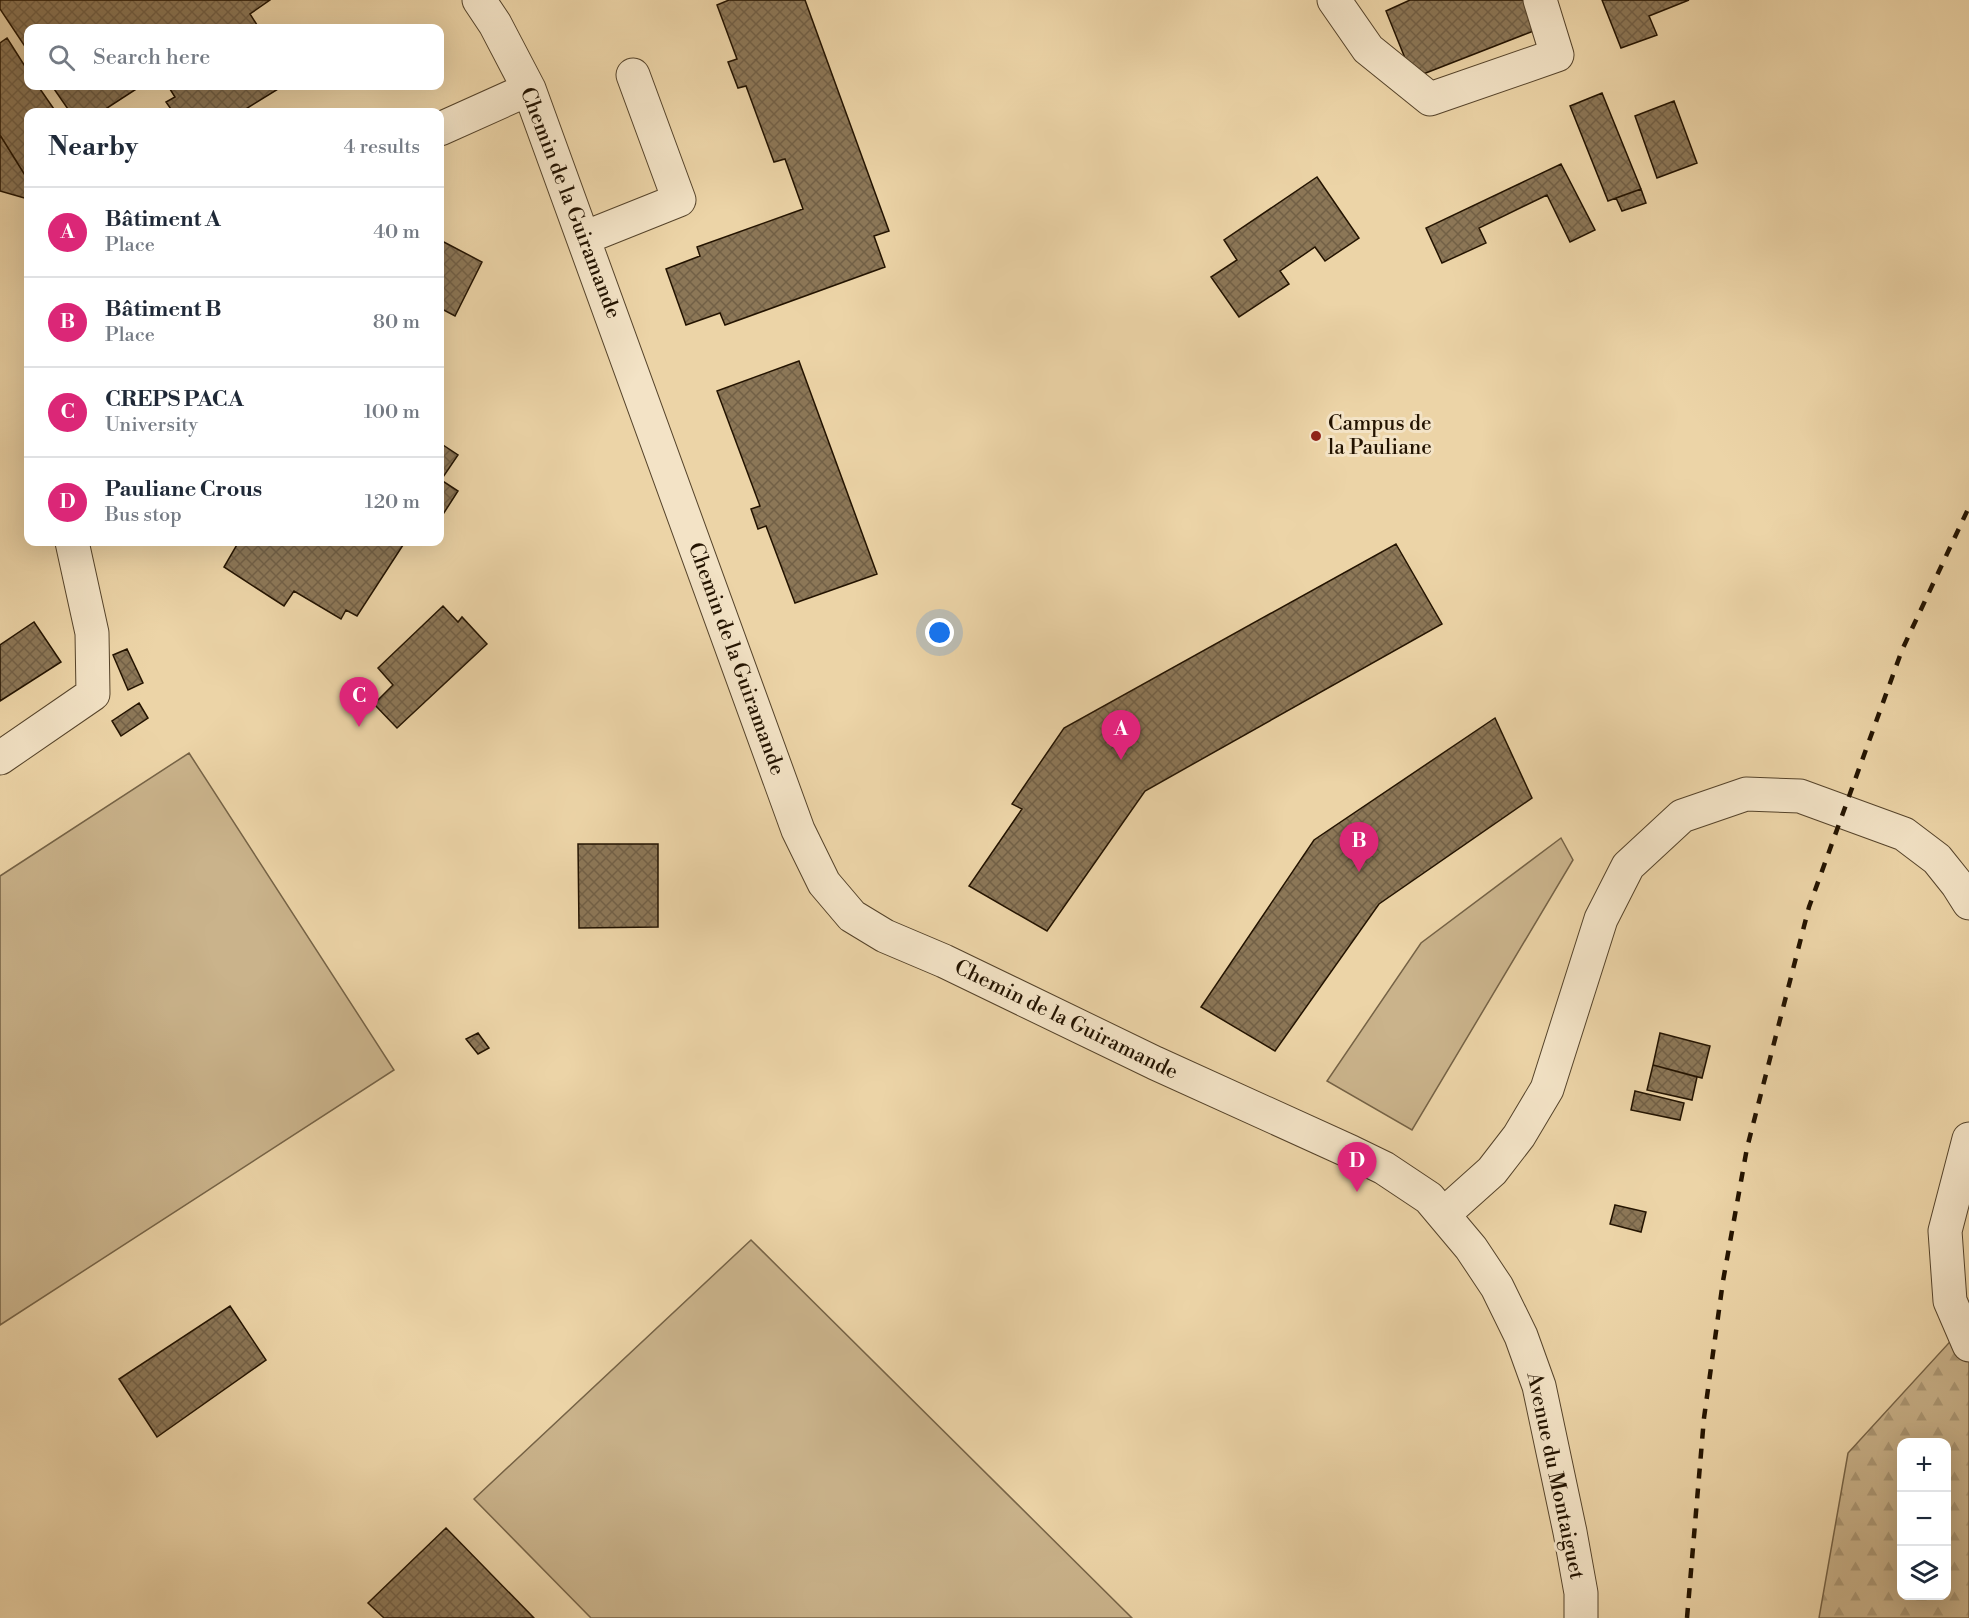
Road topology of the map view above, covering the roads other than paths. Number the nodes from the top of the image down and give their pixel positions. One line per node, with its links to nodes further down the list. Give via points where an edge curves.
1 (480, 0): 5 (street, Chemin de la Guiramande)
2 (1334, 0): 3 (street, via 1368,49 1430,99 1557,55)
3 (1540, 0)
4 (633, 75): 7 (street, via 679,200)
5 (529, 89): 6 (street); 7 (street, Chemin de la Guiramande)
6 (444, 127)
7 (584, 238): 12 (street, Chemin de la Guiramande, via 798,830 824,883 852,916 885,936 1384,1168 1429,1198)
8 (73, 546): 9 (street, via 92,633 93,694)
9 (0, 758)
10 (1969, 903): 12 (street, via 1937,859 1904,834 1800,796 1746,794 1682,816 1628,866 1601,919 1547,1089 1525,1127 1492,1171)
11 (1969, 1139): 13 (street, via 1945,1231 1950,1301)
12 (1444, 1214): 14 (street, Avenue du Montaiguet, via 1497,1287 1539,1386 1581,1593)
13 (1969, 1345)
14 (1581, 1618)

